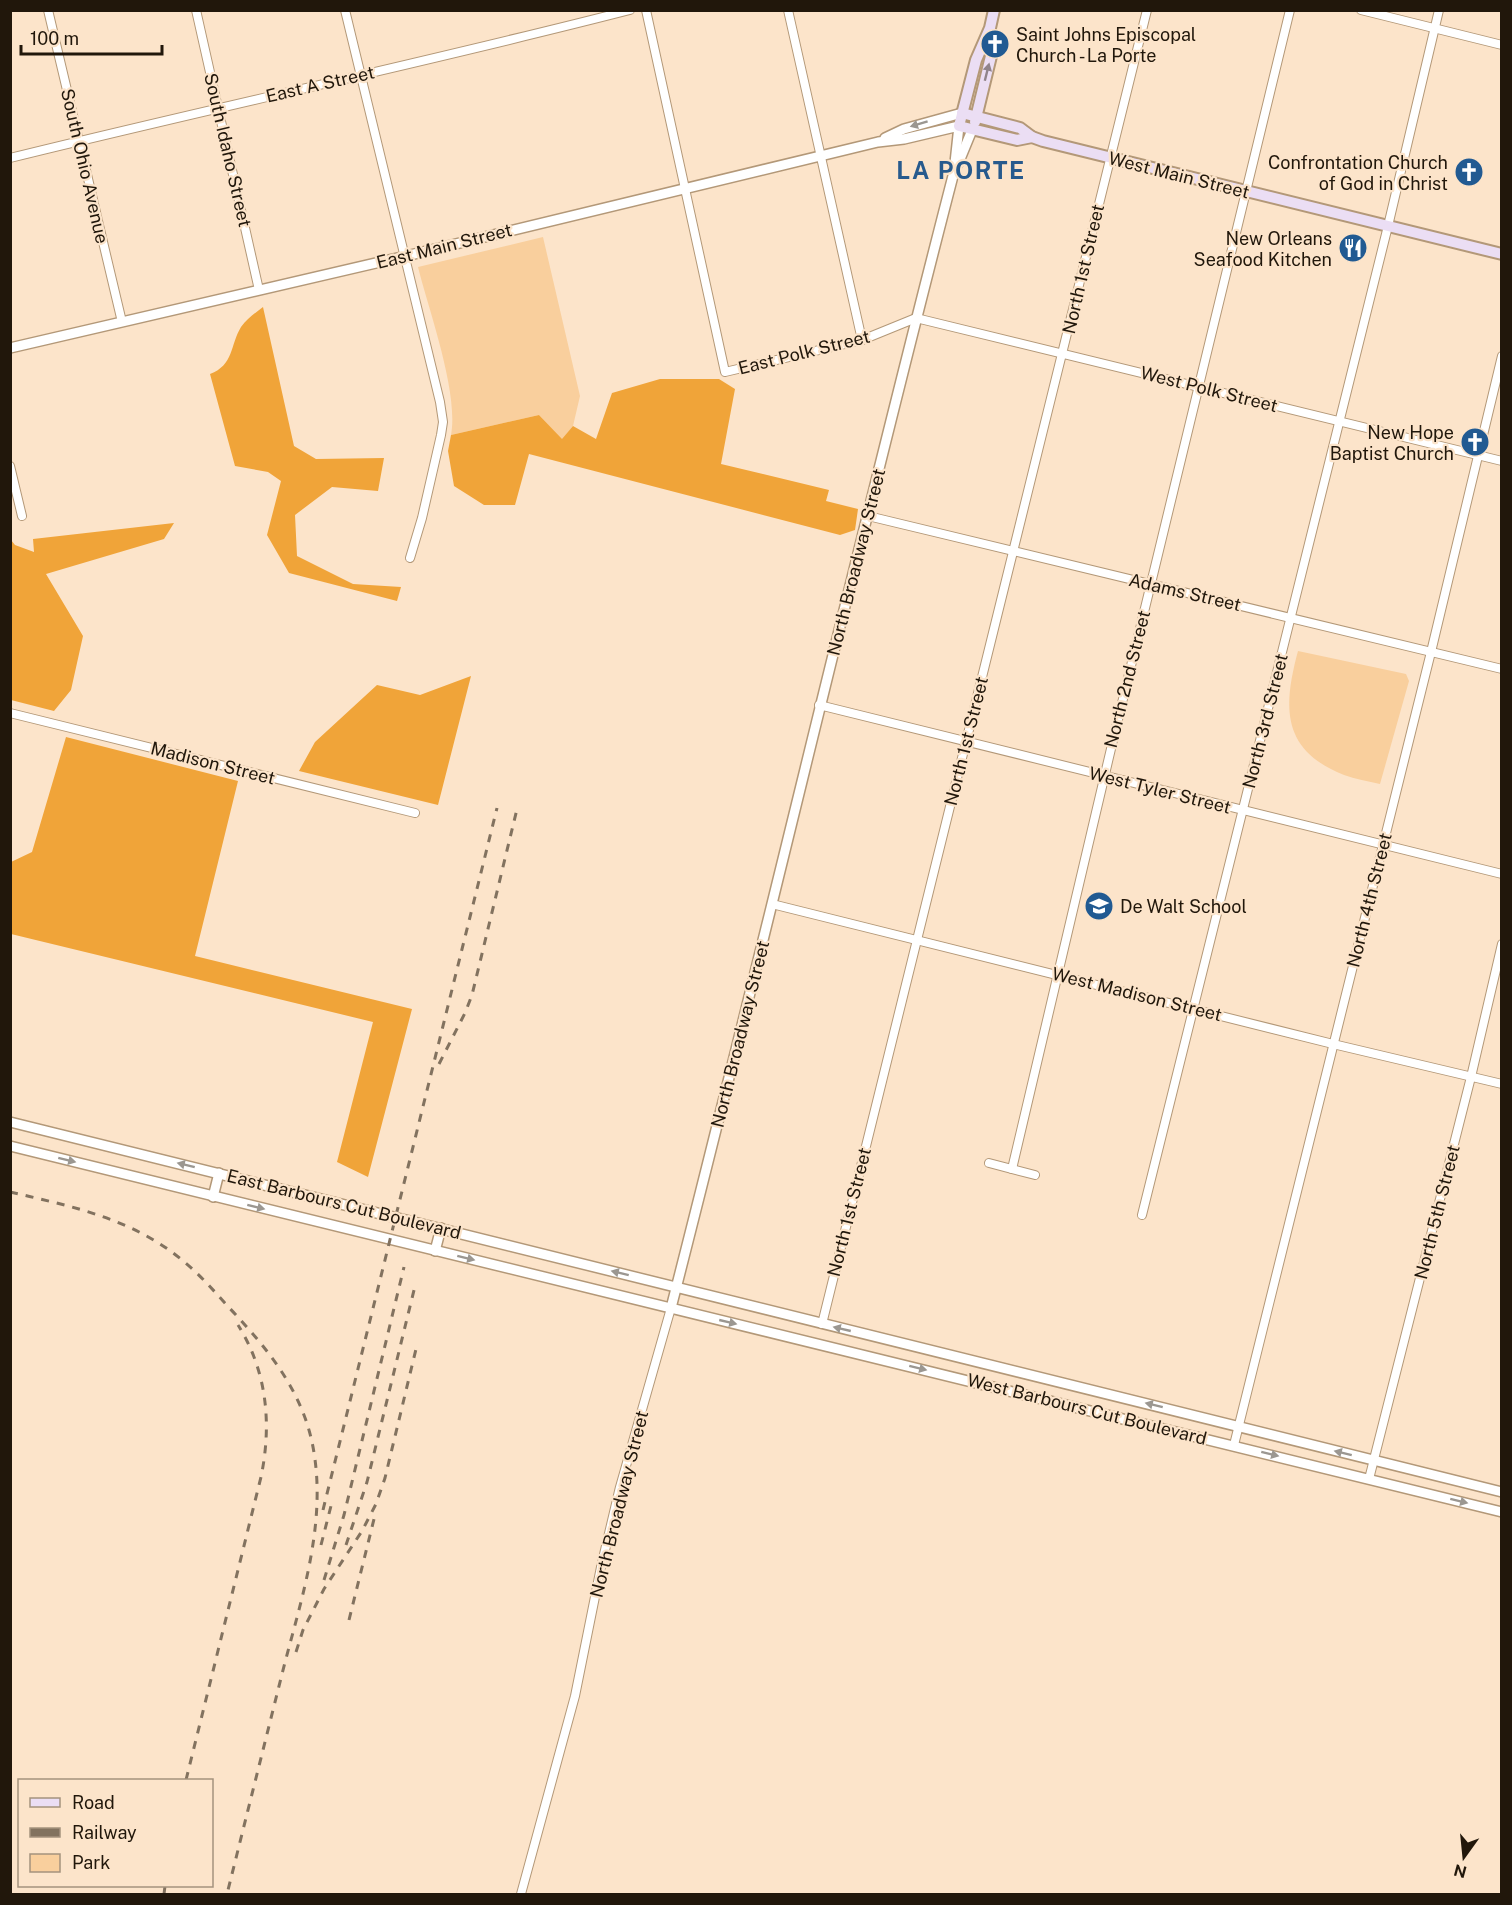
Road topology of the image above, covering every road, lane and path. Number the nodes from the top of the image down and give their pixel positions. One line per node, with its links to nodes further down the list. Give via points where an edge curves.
1 (48, 10): 22 (street, South Ohio Avenue)
2 (196, 10): 16 (street, South Idaho Street)
3 (345, 10): 15 (street)
4 (630, 10): 15 (street, East A Street)
5 (646, 10): 28 (street)
6 (788, 10): 24 (street)
7 (994, 10): 12 (main road)
8 (1147, 10): 26 (street, North 1st Street)
9 (1290, 10): 29 (street, North 2nd Street)
10 (1360, 10): 13 (street)
11 (1439, 10): 13 (street, North 3rd Street)
12 (990, 28): 17 (main road, via 976,60); 18 (main road, one-way to 12, via 991,56)
13 (1435, 29): 14 (street); 30 (street, North 3rd Street)
14 (1502, 45)
15 (360, 75): 16 (street, East A Street); 32 (street)
16 (219, 108): 22 (street, East A Street); 33 (street, South Idaho Street)
17 (962, 113): 18 (main road, West Main Street); 19 (main road); 23 (street, East Main Street, one-way to 23, via 904,129)
18 (976, 116): 20 (main road); 21 (main road, West Main Street, via 1020,128)
19 (958, 126): 20 (main road, West Main Street); 23 (street, East Main Street); 27 (street, North Broadway Street)
20 (972, 130): 21 (main road, West Main Street, via 1017,140); 27 (street, North Broadway Street)
21 (1032, 137): 26 (main road, West Main Street)
22 (78, 141): 25 (street, East A Street); 35 (street, South Ohio Avenue)
23 (878, 142): 24 (street, East Main Street)
24 (821, 157): 28 (street, East Main Street); 36 (street)
25 (10, 158)
26 (1111, 158): 29 (main road, West Main Street); 38 (street, North 1st Street)
27 (954, 171): 34 (street, North Broadway Street)
28 (685, 189): 32 (street, East Main Street); 36 (street, East Polk Street, via 725,372)
29 (1245, 191): 30 (main road, West Main Street); 40 (street, North 2nd Street)
30 (1388, 226): 31 (main road, West Main Street); 41 (street, North 3rd Street)
31 (1502, 254)
32 (406, 256): 33 (street, East Main Street); 48 (street, via 442,422)
33 (259, 290): 35 (street, East Main Street)
34 (916, 318): 36 (street, East Polk Street); 38 (street, West Polk Street); 46 (street, North Broadway Street)
35 (122, 322): 37 (street, East Main Street)
36 (862, 340)
37 (10, 348)
38 (1063, 354): 40 (street, West Polk Street); 47 (street, North 1st Street)
39 (1502, 356): 42 (street, North 4th Street)
40 (1199, 387): 41 (street, West Polk Street); 49 (street, North 2nd Street)
41 (1339, 421): 42 (street, West Polk Street); 50 (street, North 3rd Street)
42 (1476, 455): 43 (street, West Polk Street); 51 (street, North 4th Street)
43 (1502, 461)
44 (10, 466): 45 (street)
45 (22, 516)
46 (868, 516): 47 (street, Adams Street); 53 (street, North Broadway Street)
47 (1014, 551): 49 (street, Adams Street); 55 (street, North 1st Street)
48 (410, 558)
49 (1151, 584): 50 (street, Adams Street); 56 (street, North 2nd Street)
50 (1290, 617): 51 (street, Adams Street); 57 (street, North 3rd Street)
51 (1431, 652): 52 (street, Adams Street); 59 (street, North 4th Street)
52 (1502, 669)
53 (819, 705): 55 (street, West Tyler Street); 61 (street, North Broadway Street)
54 (10, 713): 58 (street, Madison Street)
55 (965, 741): 56 (street, West Tyler Street); 62 (street, North 1st Street)
56 (1103, 776): 57 (street, West Tyler Street); 64 (street, North 2nd Street)
57 (1242, 810): 59 (street, West Tyler Street); 65 (street, North 3rd Street)
58 (415, 813)
59 (1382, 845): 60 (street, West Tyler Street); 66 (street, North 4th Street)
60 (1502, 874)
61 (772, 904): 62 (street, West Madison Street); 79 (street, North Broadway Street)
62 (917, 939): 64 (street, West Madison Street); 81 (street, North 1st Street)
63 (1502, 944): 67 (street, North 5th Street)
64 (1057, 974): 65 (street, West Madison Street); 72 (street, North 2nd Street)
65 (1193, 1008): 66 (street, West Madison Street); 76 (street, North 3rd Street)
66 (1333, 1044): 67 (street, West Madison Street); 86 (street, North 4th Street)
67 (1471, 1077): 68 (street, West Madison Street); 88 (street, North 5th Street)
68 (1502, 1084)
69 (10, 1122): 73 (street, East Barbours Cut Boulevard, one-way to 69)
70 (10, 1146): 75 (street, East Barbours Cut Boulevard, one-way to 75)
71 (989, 1163): 72 (street)
72 (1012, 1169): 74 (street)
73 (219, 1173): 75 (street); 77 (street, East Barbours Cut Boulevard)
74 (1035, 1175)
75 (213, 1197): 78 (street, East Barbours Cut Boulevard, one-way to 78)
76 (1142, 1215)
77 (441, 1228): 78 (street); 79 (street, East Barbours Cut Boulevard, one-way to 77)
78 (435, 1251): 80 (street, East Barbours Cut Boulevard, one-way to 80)
79 (676, 1287): 80 (street, North Broadway Street); 81 (street, West Barbours Cut Boulevard)
80 (671, 1308): 83 (street, West Barbours Cut Boulevard, one-way to 83); 92 (street, North Broadway Street, via 620,1487 575,1696)
81 (822, 1324): 82 (street, West Barbours Cut Boulevard, one-way to 81)
82 (1007, 1369): 83 (street); 84 (street, West Barbours Cut Boulevard)
83 (1001, 1388): 85 (street, West Barbours Cut Boulevard)
84 (1096, 1391): 85 (street); 86 (street, West Barbours Cut Boulevard, one-way to 84)
85 (1090, 1410): 87 (street, West Barbours Cut Boulevard)
86 (1239, 1426): 87 (street, North 4th Street); 88 (street, West Barbours Cut Boulevard, one-way to 86)
87 (1234, 1445): 89 (street, West Barbours Cut Boulevard, one-way to 89)
88 (1374, 1461): 89 (street, North 5th Street); 90 (street, West Barbours Cut Boulevard)
89 (1369, 1479): 91 (street, West Barbours Cut Boulevard, one-way to 91)
90 (1502, 1492)
91 (1502, 1512)
92 (521, 1894)

